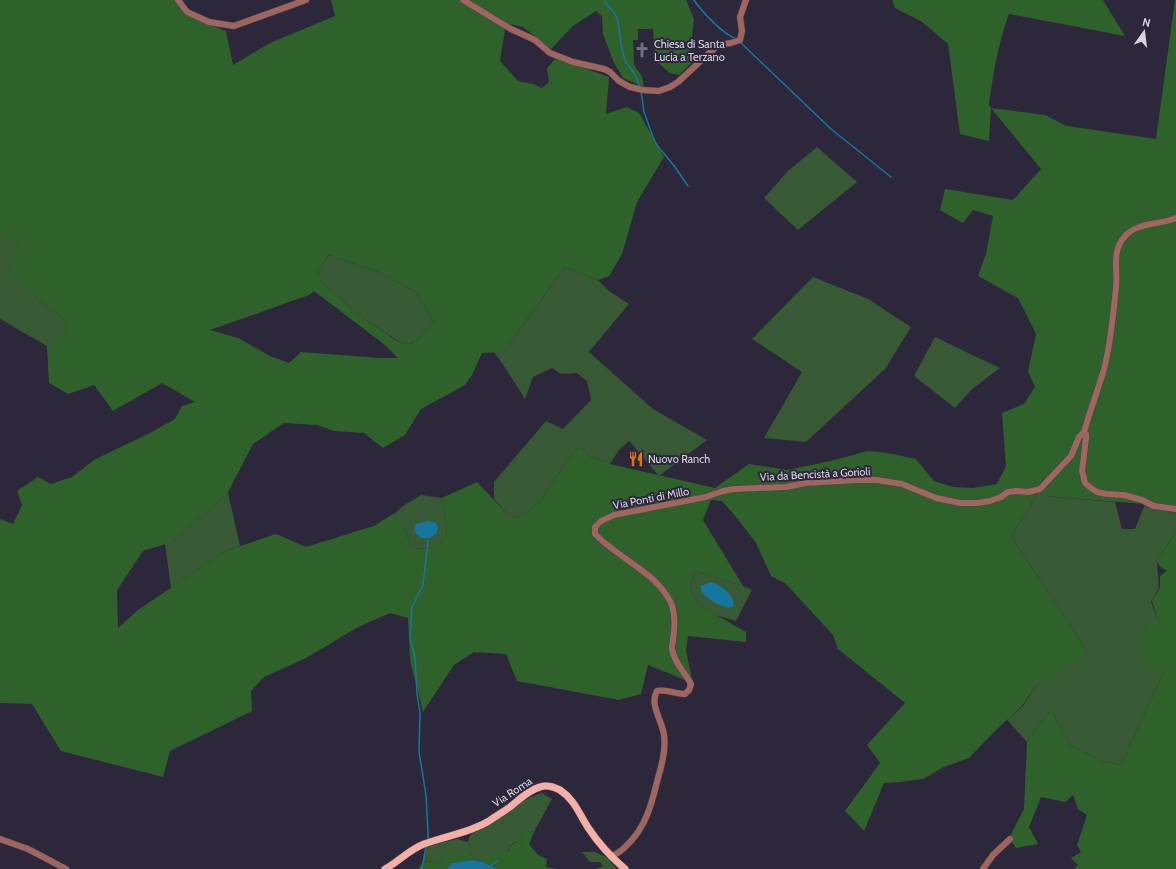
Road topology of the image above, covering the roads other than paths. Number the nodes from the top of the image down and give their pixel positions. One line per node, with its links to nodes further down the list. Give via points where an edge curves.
1 (178, 0): 2 (street, via 187,12 209,22 234,26)
2 (306, 0)
3 (463, 0): 4 (street, via 505,26 535,40 550,53 572,62 604,69 630,87 658,91 678,82 718,45 740,40 740,18)
4 (746, 0)
5 (1176, 218): 6 (street, Via da Bencistà a Gorioli, via 1135,228 1126,234 1119,244 1114,307 1106,359)
6 (1084, 432): 7 (street, Via da Bencistà a Gorioli, via 1079,437 1071,456 1040,489 1008,492 1001,497 978,503 936,498 902,484 877,480); 8 (street, Via da Bencistà a Gorioli, via 1086,438 1082,471 1085,483 1097,492 1124,495 1154,506)
7 (729, 489): 11 (street, Via Ponti di Millo, via 706,498 614,515 595,527 595,534 602,541 655,581 670,601 675,622 672,648 677,664 691,684 685,694 663,690 657,691 654,695 655,709 662,725 664,746 653,799 635,836 626,847)
8 (1176, 509)
9 (0, 839): 12 (street, via 28,849)
10 (1010, 839): 15 (street)
11 (611, 857): 13 (main road, Via Roma, via 575,805 563,793 550,786 541,786 488,821 422,845); 14 (main road, Via Roma)
12 (66, 869)
13 (385, 869)
14 (625, 869)
15 (983, 869)

